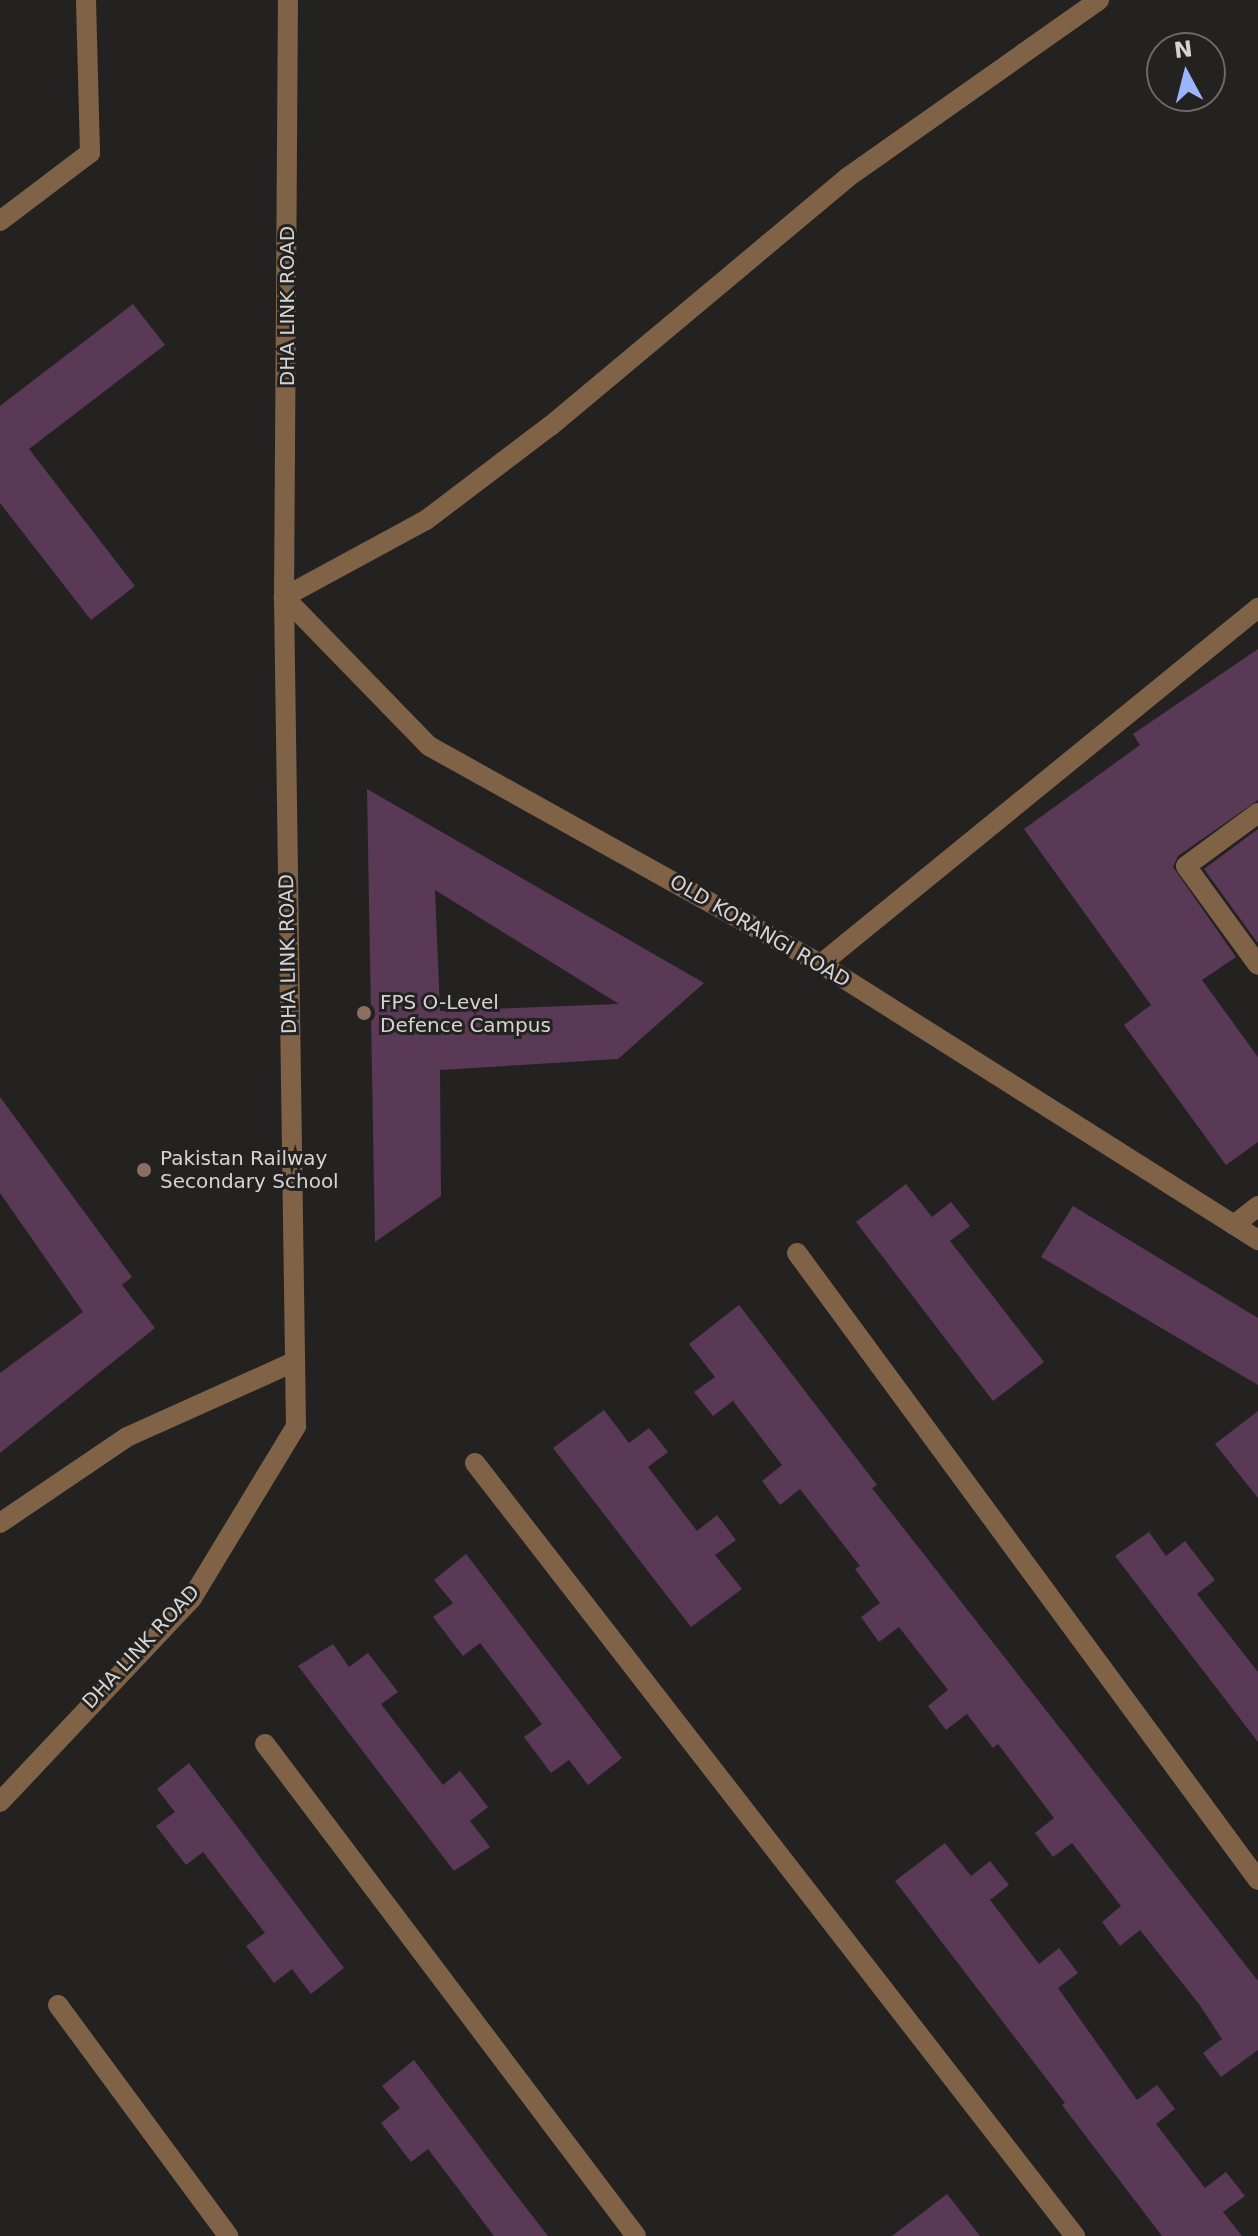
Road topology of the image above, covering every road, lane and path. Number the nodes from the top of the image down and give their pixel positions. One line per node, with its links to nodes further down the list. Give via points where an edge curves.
1 (86, 0): 4 (street, via 90,153)
2 (288, 0): 5 (street, DHA LINK ROAD)
3 (1099, 0): 5 (street, via 847,178 550,426 426,520)
4 (0, 221)
5 (284, 597): 8 (street, OLD KORANGI ROAD, via 429,746); 14 (street, DHA LINK ROAD)
6 (1258, 608): 8 (street)
7 (1258, 813): 9 (street, via 1186,866)
8 (821, 964): 11 (street, OLD KORANGI ROAD)
9 (1258, 965)
10 (1258, 1206): 11 (street)
11 (1234, 1225): 12 (street, OLD KORANGI ROAD)
12 (1258, 1240)
13 (797, 1253): 19 (street)
14 (294, 1362): 16 (street, via 127,1437); 18 (street, DHA LINK ROAD, via 296,1426 192,1598)
15 (475, 1463): 23 (street)
16 (0, 1523)
17 (265, 1744): 22 (street)
18 (0, 1802)
19 (1258, 1880)
20 (58, 2005): 21 (street)
21 (228, 2236)
22 (636, 2236)
23 (1075, 2236)

